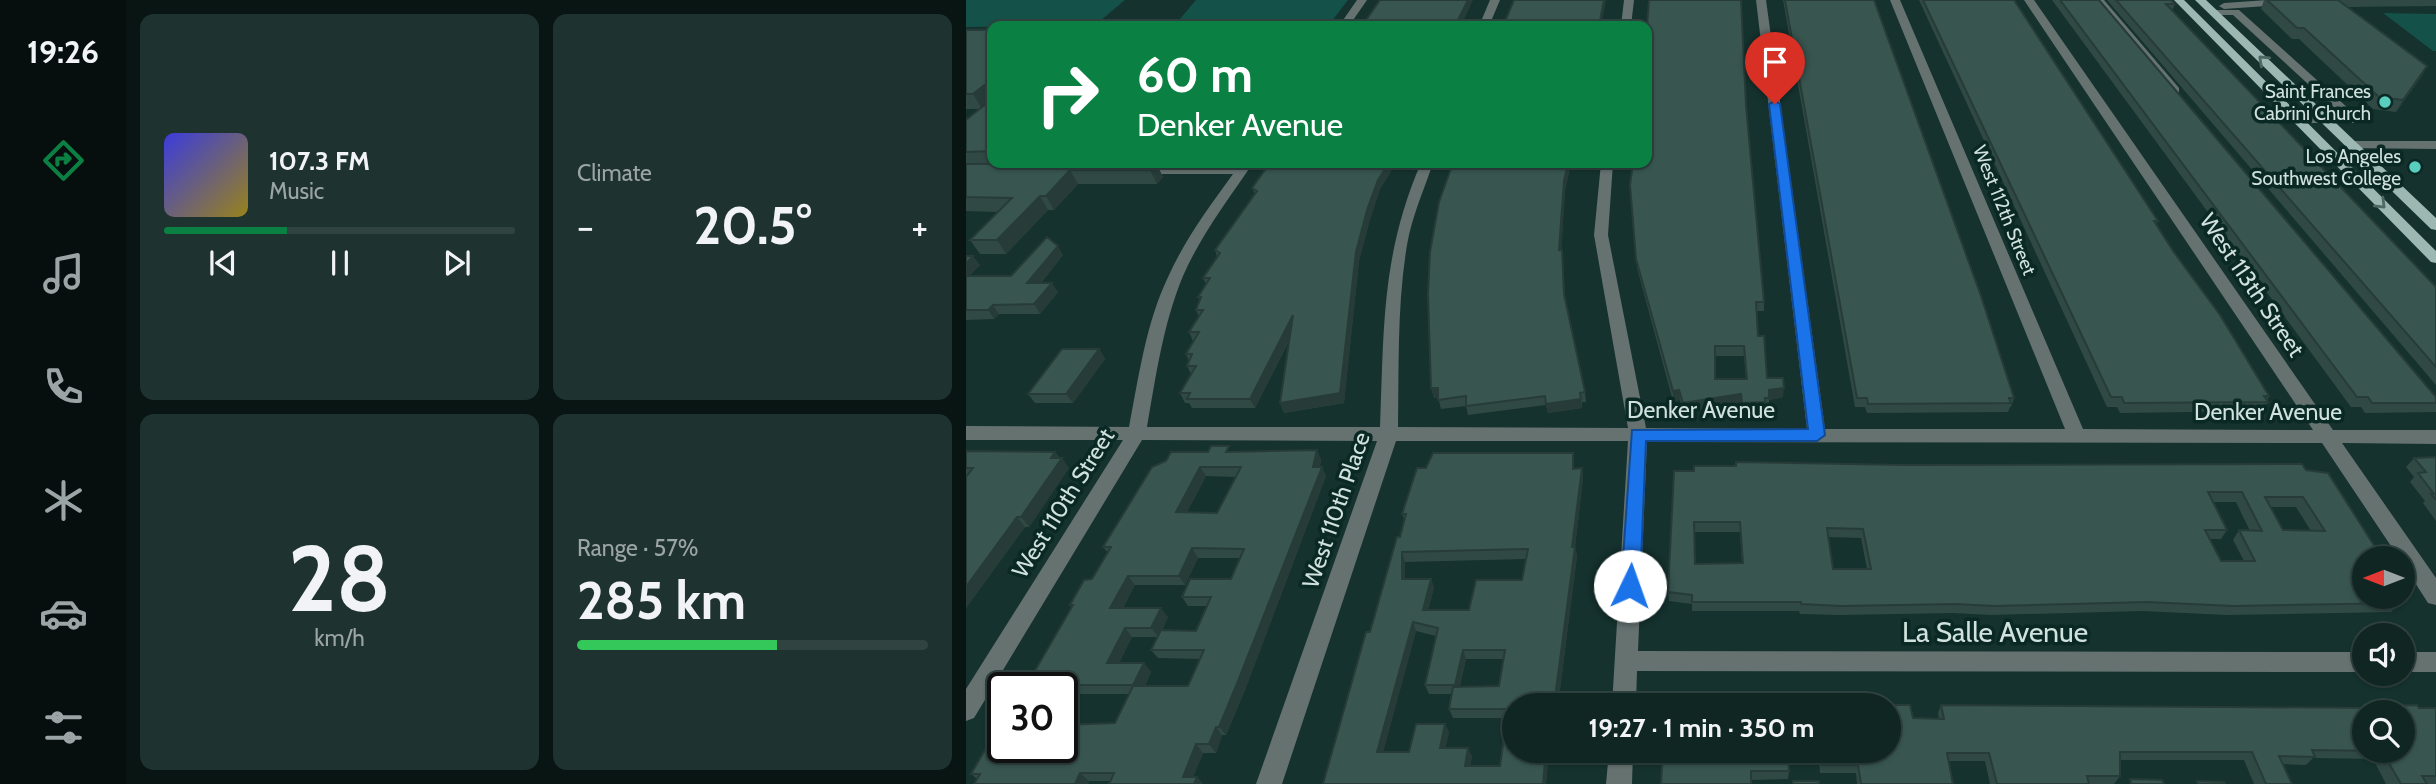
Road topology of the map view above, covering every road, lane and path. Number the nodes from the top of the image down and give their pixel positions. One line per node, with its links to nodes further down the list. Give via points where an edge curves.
1 (1362, 0): 12 (street)
2 (1496, 0): 13 (street)
3 (1629, 0): 14 (street)
4 (1761, 0): 31 (street)
5 (1895, 0): 32 (street, West 112th Street)
6 (2029, 0): 33 (street, West 113th Street)
7 (2099, 0): 15 (street)
8 (2179, 0): 16 (main road)
9 (2279, 0): 10 (street)
10 (2236, 3): 11 (street)
11 (2206, 6): 17 (main road, one-way to 11); 17 (street, via 2236,12 2354,120)
12 (1347, 21)
13 (1486, 21)
14 (1627, 21)
15 (2189, 106)
16 (2299, 120): 17 (street); 26 (main road, one-way to 26)
17 (2326, 120): 18 (main road)
18 (2352, 145): 19 (street); 25 (main road)
19 (2436, 145)
20 (1186, 168): 24 (street)
21 (1244, 168): 28 (street, West 110th Street, via 1200,229 1164,304)
22 (1425, 168): 29 (street, West 110th Place, via 1400,242 1393,291)
23 (1606, 168): 30 (street, via 1601,235)
24 (1126, 170)
25 (2436, 226)
26 (2436, 259)
27 (966, 433): 28 (street, Denker Avenue)
28 (1137, 433): 29 (street, Denker Avenue); 41 (street, West 110th Street)
29 (1389, 434): 30 (street, Denker Avenue); 43 (street, West 110th Place)
30 (1638, 435): 31 (street, Denker Avenue); 36 (street)
31 (1817, 435): 32 (street, Denker Avenue)
32 (2077, 436): 33 (street, Denker Avenue)
33 (2329, 436): 34 (street, Denker Avenue); 35 (street, West 113th Street)
34 (2436, 436)
35 (2436, 596)
36 (1626, 661): 37 (street, La Salle Avenue); 40 (street)
37 (2352, 662)
38 (2415, 662): 39 (street)
39 (2436, 662)
40 (1625, 693)
41 (966, 710)
42 (1620, 763): 44 (street)
43 (1269, 784)
44 (1619, 784)

